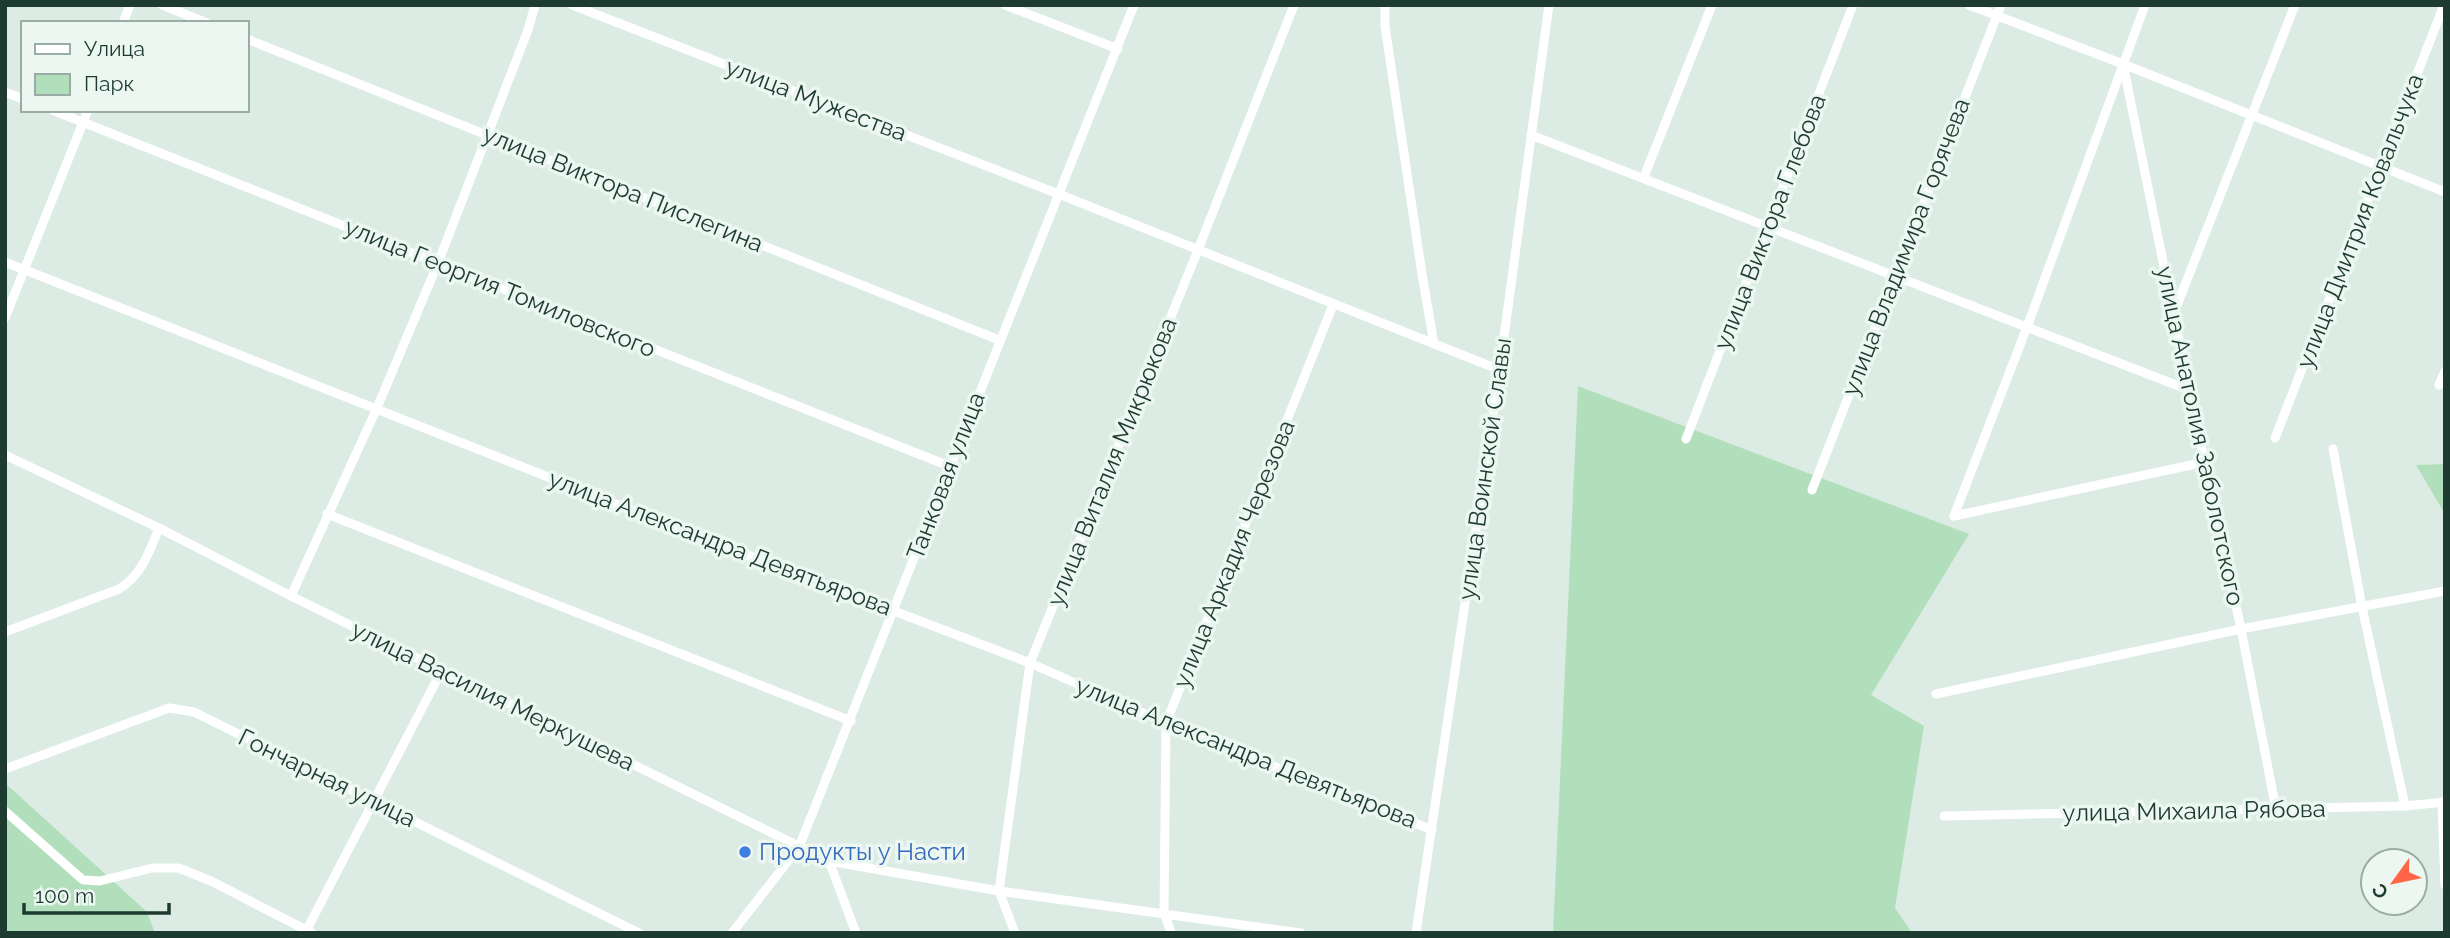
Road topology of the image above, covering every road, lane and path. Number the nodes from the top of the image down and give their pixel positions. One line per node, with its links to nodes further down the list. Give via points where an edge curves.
1 (162, 5): 17 (street)
2 (535, 5): 25 (street)
3 (572, 5): 30 (street, улица Мужества)
4 (1005, 5): 19 (street)
5 (1135, 5): 19 (street, Танковая улица)
6 (1294, 5): 32 (street, улица Виталия Микрюкова)
7 (1385, 5): 42 (street)
8 (1549, 5): 26 (street, улица Воинской Славы)
9 (1713, 5): 28 (street)
10 (1853, 5): 31 (street, улица Виктора Глебова)
11 (1969, 5): 16 (street)
12 (2001, 5): 16 (street, улица Владимира Горячева)
13 (2145, 5): 20 (street)
14 (2295, 5): 23 (street)
15 (2444, 5): 27 (street, улица Дмитрия Ковальчука)
16 (1997, 16): 20 (street); 36 (street, улица Владимира Горячева)
17 (202, 21)
18 (248, 39): 25 (street, улица Виктора Пислегина)
19 (1118, 49): 30 (street, Танковая улица)
20 (2123, 64): 23 (street); 38 (street, улица Анатолия Заболотского); 40 (street)
21 (57, 112): 24 (street, улица Георгия Томиловского)
22 (87, 112): 24 (street)
23 (2253, 116): 27 (street); 38 (street)
24 (83, 123): 34 (street, улица Георгия Томиловского); 35 (street)
25 (486, 133): 34 (street); 41 (street, улица Виктора Пислегина)
26 (1531, 135): 28 (street); 43 (street, улица Воинской Славы)
27 (2381, 167): 29 (street); 48 (street, улица Дмитрия Ковальчука)
28 (1644, 177): 31 (street)
29 (2445, 192)
30 (1060, 195): 32 (street, улица Мужества); 41 (street, Танковая улица)
31 (1768, 227): 36 (street); 49 (street, улица Виктора Глебова)
32 (1198, 250): 37 (street, улица Мужества); 63 (street, улица Виталия Микрюкова)
33 (5, 262): 35 (street, улица Александра Девятьярова)
34 (438, 263): 47 (street); 53 (street, улица Георгия Томиловского)
35 (25, 270): 39 (street); 47 (street, улица Александра Девятьярова)
36 (1895, 275): 40 (street); 54 (street, улица Владимира Горячева)
37 (1334, 305): 42 (street, улица Мужества); 67 (street, улица Аркадия Черезова)
38 (2174, 314): 46 (street, улица Анатолия Заболотского)
39 (5, 318)
40 (2027, 327): 46 (street); 52 (street, via 1954,516)
41 (999, 340): 53 (street, Танковая улица)
42 (1434, 344): 43 (street, улица Мужества)
43 (1500, 370): 75 (street, улица Воинской Славы)
44 (2445, 371): 45 (street)
45 (2439, 385)
46 (2189, 390): 52 (street, улица Анатолия Заболотского)
47 (377, 408): 55 (street); 60 (street, улица Александра Девятьярова)
48 (2275, 438)
49 (1686, 439)
50 (2333, 449): 59 (street)
51 (5, 455): 56 (street, улица Василия Меркушева)
52 (2205, 462): 61 (street, улица Анатолия Заболотского)
53 (949, 466): 60 (street, Танковая улица)
54 (1812, 490)
55 (327, 514): 58 (street); 66 (street)
56 (159, 528): 58 (street, улица Василия Меркушева); 62 (street, via 131,582)
57 (2445, 591): 59 (street)
58 (291, 596): 64 (street, улица Василия Меркушева)
59 (2361, 607): 61 (street); 71 (street)
60 (894, 610): 63 (street, улица Александра Девятьярова); 66 (street, Танковая улица)
61 (2241, 629): 65 (street); 72 (street, улица Анатолия Заболотского)
62 (5, 632)
63 (1030, 663): 67 (street, улица Александра Девятьярова); 79 (street, улица Виталия Микрюкова)
64 (442, 670): 69 (street); 76 (street, улица Василия Меркушева)
65 (1936, 694)
66 (851, 721): 76 (street, Танковая улица)
67 (1166, 723): 75 (street, улица Александра Девятьярова); 80 (street, улица Аркадия Черезова)
68 (5, 769): 69 (street, Гончарная улица, via 169,708 194,712)
69 (372, 800): 81 (street); 82 (street, Гончарная улица)
70 (2443, 802): 71 (street, улица Михаила Рябова); 78 (street)
71 (2405, 806): 72 (street, улица Михаила Рябова)
72 (2276, 809): 74 (street, улица Михаила Рябова)
73 (5, 811): 81 (street, via 83,880 179,868)
74 (1944, 816)
75 (1432, 830): 88 (street, улица Воинской Славы)
76 (799, 847): 77 (street, улица Василия Меркушева); 83 (street, Танковая улица)
77 (829, 861): 79 (street, улица Василия Меркушева); 84 (street)
78 (2445, 885)
79 (999, 891): 80 (street, улица Василия Меркушева); 85 (street, улица Виталия Микрюкова)
80 (1164, 912): 86 (street, улица Аркадия Черезова); 87 (street, улица Василия Меркушева)
81 (308, 932)
82 (639, 933)
83 (732, 933)
84 (856, 933)
85 (1015, 933)
86 (1171, 933)
87 (1301, 933)
88 (1416, 933)

